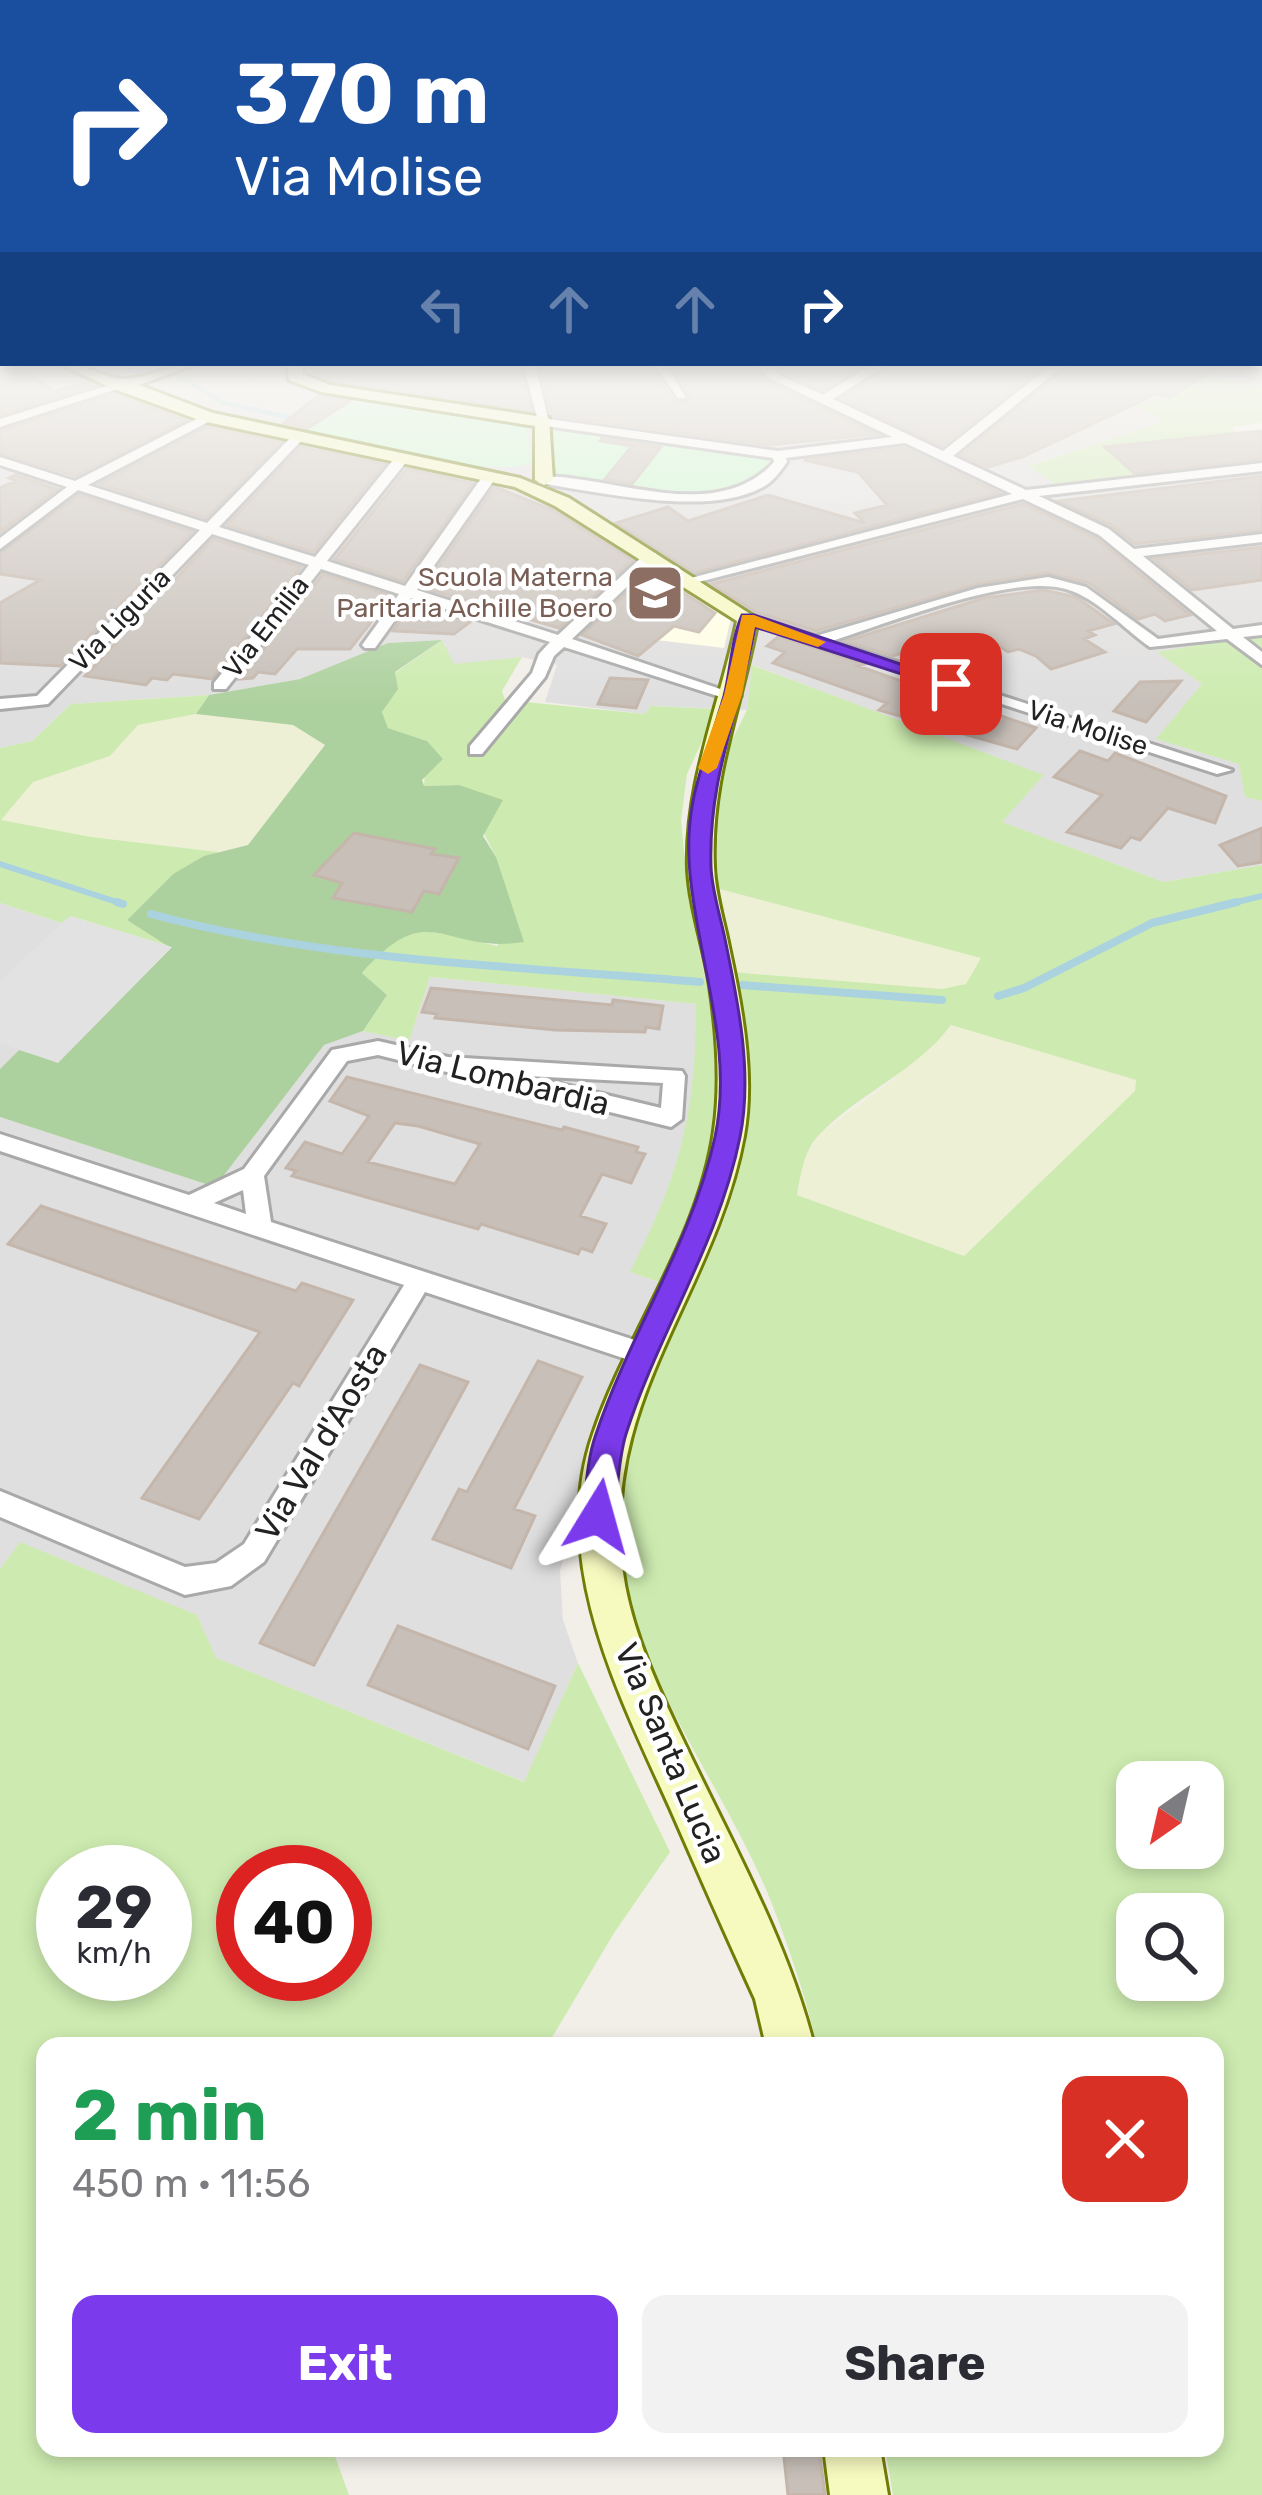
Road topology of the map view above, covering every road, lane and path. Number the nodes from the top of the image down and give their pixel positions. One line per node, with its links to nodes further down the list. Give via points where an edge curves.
1 (39, 473): 13 (street)
2 (98, 473): 13 (street)
3 (262, 473): 18 (street, Via Liguria)
4 (390, 473): 23 (street, Via Emilia)
5 (542, 473): 12 (street)
6 (543, 473): 15 (street)
7 (546, 473): 8 (street, via 710,499 764,484)
8 (773, 473)
9 (983, 473): 14 (street)
10 (1206, 473): 14 (street)
11 (483, 474): 12 (street); 25 (street)
12 (520, 480): 15 (street)
13 (76, 485): 17 (street); 18 (street)
14 (1026, 494): 21 (street); 24 (street)
15 (562, 502): 22 (street)
16 (0, 521): 17 (street)
17 (22, 528): 20 (street)
18 (208, 529): 23 (street); 35 (street, Via Liguria, via 42,701)
19 (1262, 538): 21 (street)
20 (0, 545)
21 (1134, 553): 28 (street)
22 (651, 556): 24 (street); 29 (street)
23 (315, 563): 25 (street); 33 (street, Via Emilia)
24 (692, 582): 26 (street)
25 (410, 593): 29 (street); 31 (street)
26 (748, 619): 30 (street, Via Molise); 34 (street, Via Santa Lucia)
27 (1262, 630): 28 (street)
28 (1233, 632): 30 (street, via 1155,644 1072,586 1045,583 990,589); 32 (street)
29 (560, 641): 34 (street); 36 (street)
30 (815, 641): 37 (street, Via Molise)
31 (370, 645)
32 (1262, 660)
33 (220, 686)
34 (733, 695): 44 (street, Via Santa Lucia, via 700,813 701,875 733,1086 728,1135 706,1217)
35 (0, 704)
36 (476, 750)
37 (1222, 770)
38 (448, 1064): 38 (street, Via Lombardia, via 671,1118 674,1076); 40 (street, Via Lombardia, via 378,1048 340,1055)
39 (0, 1142): 41 (street)
40 (252, 1175): 41 (street, Via Lombardia); 42 (street)
41 (191, 1204): 42 (street)
42 (260, 1226): 43 (street)
43 (420, 1279): 44 (street); 45 (street, Via Val d'Aosta, via 254,1553 221,1576 185,1581)
44 (641, 1353): 46 (street, Via Santa Lucia, via 609,1440 598,1516 606,1588 635,1683 778,1997)
45 (0, 1504)
46 (788, 2037)
47 (853, 2457): 48 (street)
48 (859, 2495)

